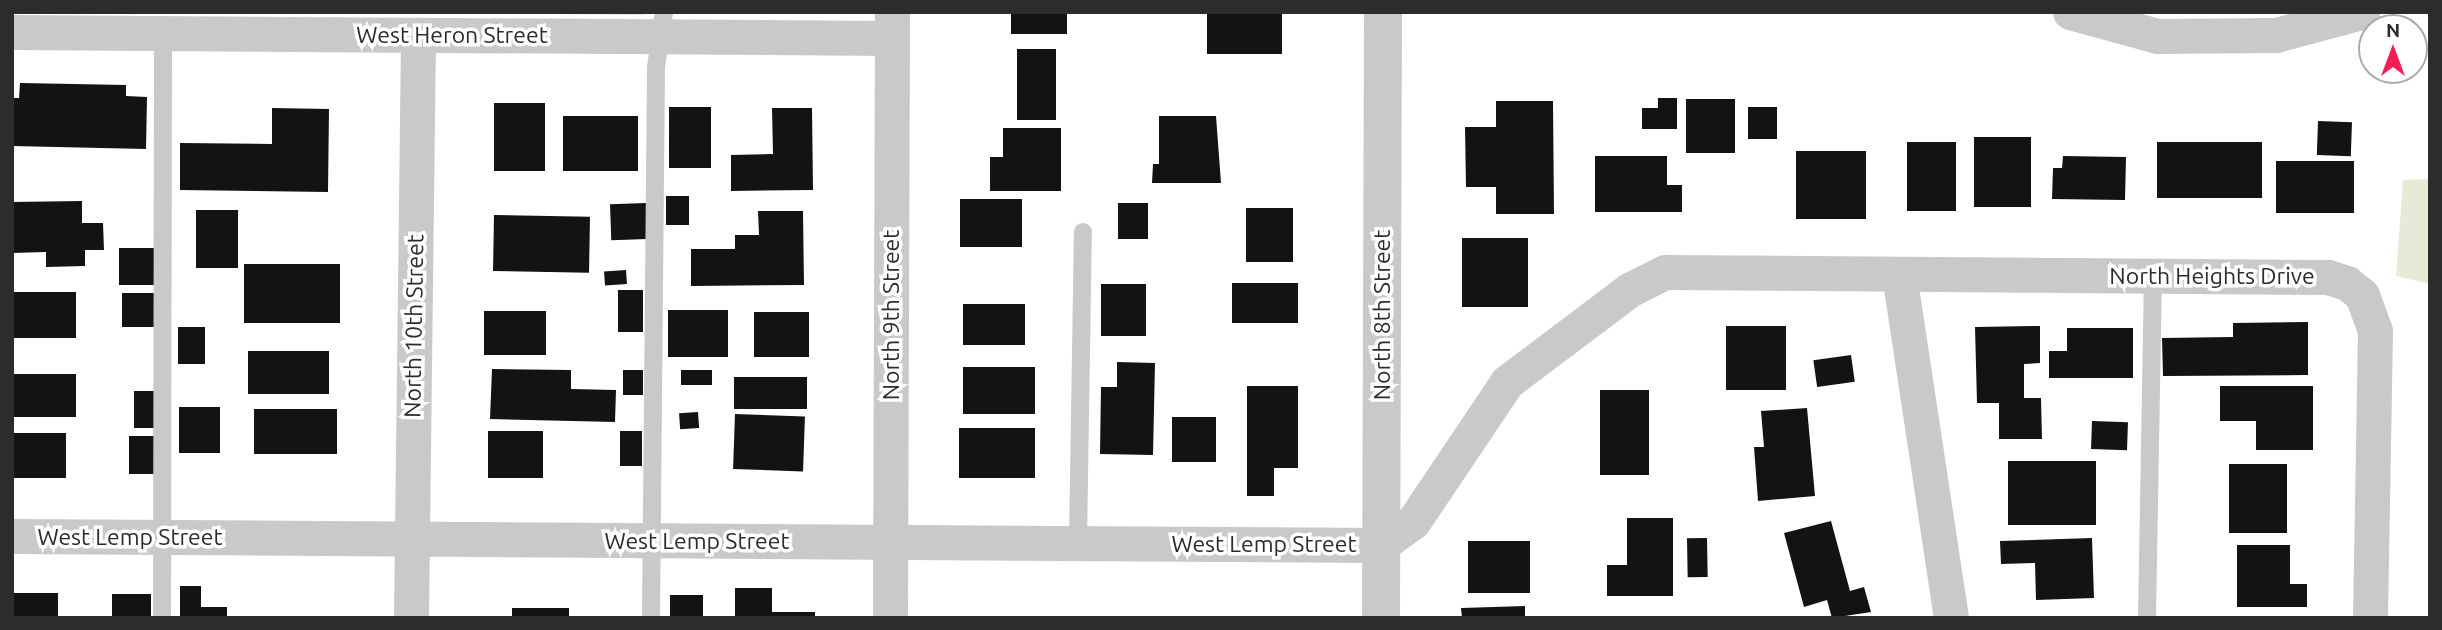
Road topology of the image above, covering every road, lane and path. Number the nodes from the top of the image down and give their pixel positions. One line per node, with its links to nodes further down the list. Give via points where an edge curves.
1 (1383, 12): 18 (street, North 8th Street)
2 (2070, 12): 3 (street, via 2158,36 2276,34)
3 (2362, 12)
4 (661, 24): 5 (street, West Heron Street); 8 (street, West Heron Street); 15 (lane)
5 (892, 25): 16 (street, North 9th Street)
6 (12, 32): 7 (street, West Heron Street)
7 (163, 33): 8 (street, West Heron Street); 13 (lane)
8 (418, 34): 14 (street, North 10th Street)
9 (1083, 232): 17 (lane)
10 (1899, 274): 11 (street, North Heights Drive); 18 (street, North Heights Drive, via 1679,271 1629,290 1507,382 1413,522); 24 (street)
11 (2153, 276): 25 (lane); 26 (street, North Heights Drive, via 2328,277 2347,283 2362,295 2375,331)
12 (12, 536): 13 (street, West Lemp Street)
13 (162, 537): 14 (street, West Lemp Street); 19 (lane)
14 (411, 539): 15 (street, West Lemp Street); 20 (street, North 10th Street)
15 (652, 540): 16 (street, West Lemp Street); 21 (lane)
16 (890, 542): 17 (street, West Lemp Street); 22 (street, North 9th Street)
17 (1078, 544): 18 (street, West Lemp Street)
18 (1381, 545): 23 (street, North 8th Street)
19 (162, 618)
20 (411, 618)
21 (651, 618)
22 (890, 618)
23 (1381, 618)
24 (1951, 618)
25 (2147, 618)
26 (2370, 618)

